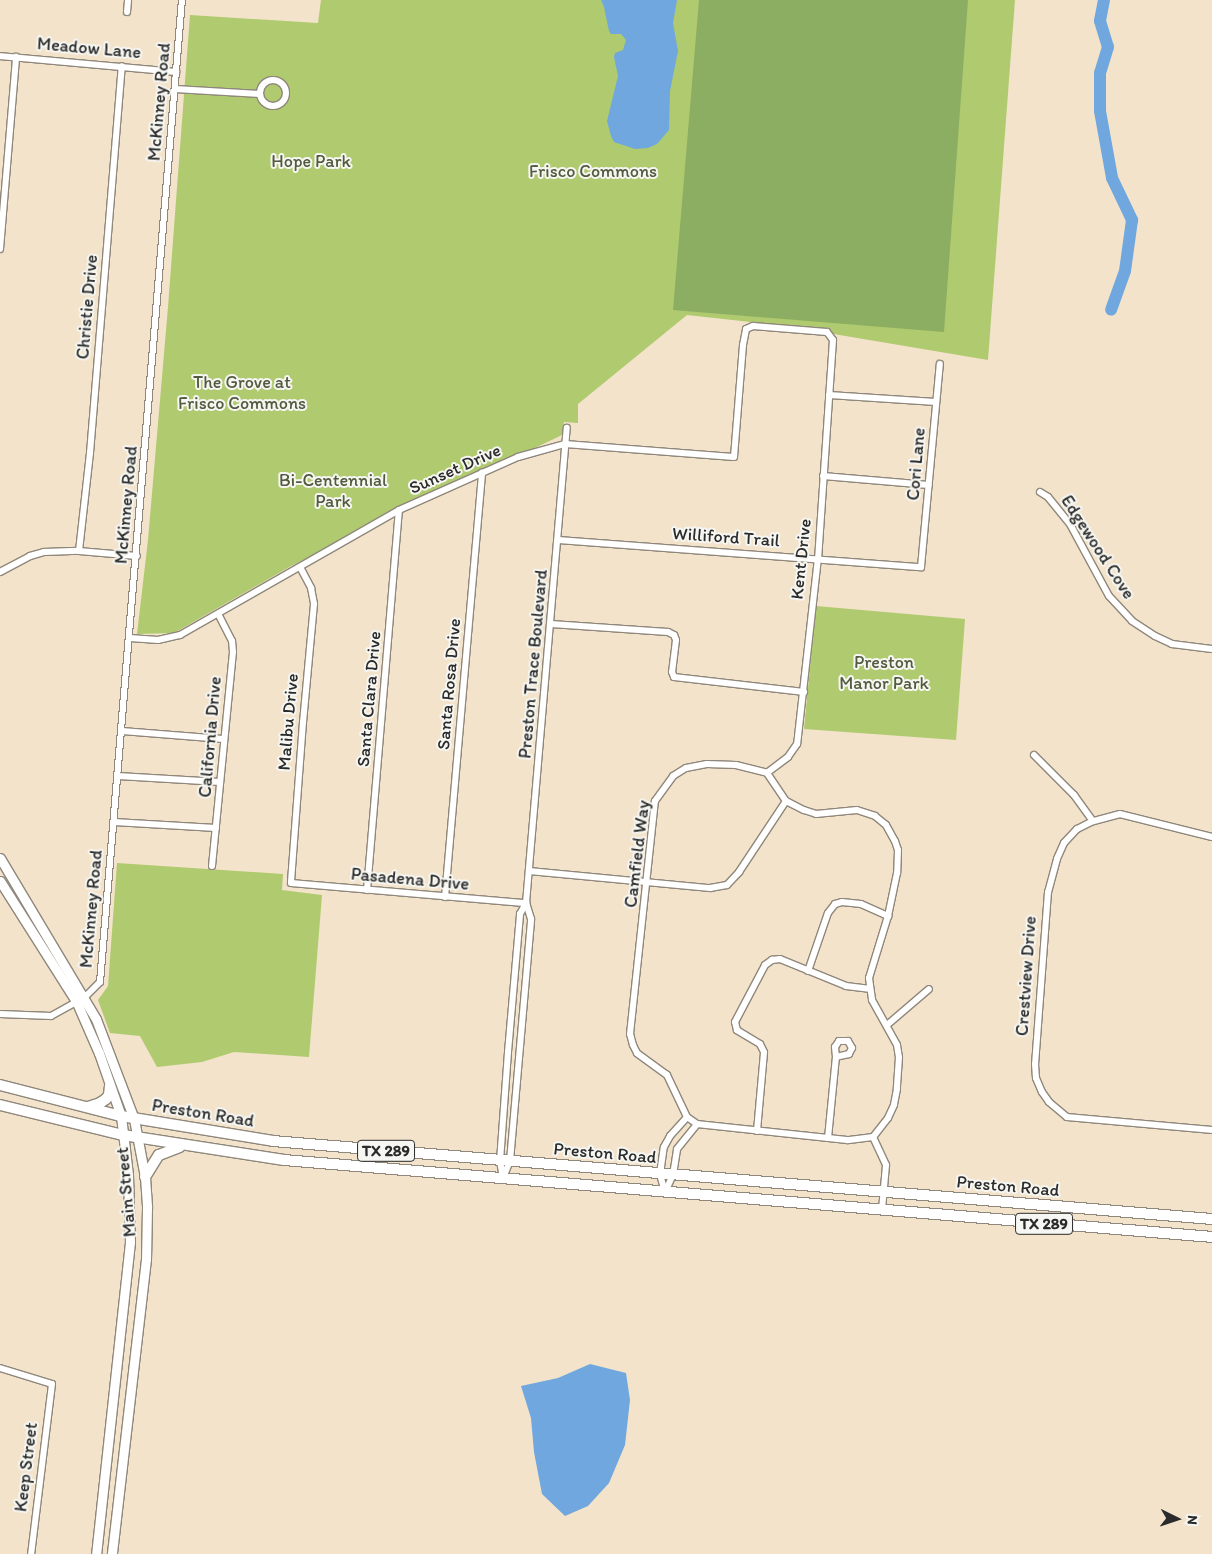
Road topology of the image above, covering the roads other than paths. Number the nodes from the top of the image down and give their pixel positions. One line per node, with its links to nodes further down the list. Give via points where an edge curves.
1 (128, 0): 3 (street)
2 (182, 0): 7 (street, McKinney Road)
3 (127, 12)
4 (0, 56): 5 (street, Meadow Lane)
5 (16, 57): 6 (street, Meadow Lane); 10 (street)
6 (122, 66): 7 (street, Meadow Lane); 24 (street, Christie Drive)
7 (176, 72): 8 (street, McKinney Road)
8 (175, 89): 9 (street); 25 (street, McKinney Road)
9 (260, 94): 9 (street, via 263,85 275,81 283,85 286,94 282,103 273,106 264,103)
10 (1, 215): 11 (street)
11 (0, 249)
12 (940, 364): 14 (street, Cori Lane)
13 (829, 395): 14 (street); 17 (street, Kent Drive, via 833,340 827,332 749,327 744,334); 19 (street, Kent Drive)
14 (936, 402): 20 (street, Cori Lane)
15 (567, 428): 16 (street, Preston Trace Boulevard)
16 (565, 444): 17 (street, Sunset Drive); 18 (street, Sunset Drive, via 518,457); 23 (street, Preston Trace Boulevard)
17 (734, 457)
18 (482, 473): 22 (street, Sunset Drive); 53 (street, Santa Rosa Drive)
19 (824, 476): 20 (street); 26 (street, Kent Drive)
20 (929, 485): 28 (street, Cori Lane)
21 (1040, 492): 33 (street, Edgewood Cove, via 1070,524 1109,596 1132,621 1172,644)
22 (399, 510): 27 (street, Sunset Drive); 52 (street, Santa Clara Drive)
23 (558, 540): 26 (street, Williford Trail); 31 (street, Preston Trace Boulevard)
24 (79, 551): 25 (street); 29 (street, via 44,552)
25 (137, 556): 32 (street, McKinney Road)
26 (818, 558): 28 (street, Williford Trail); 34 (street, Kent Drive)
27 (300, 567): 30 (street, Sunset Drive); 51 (street, Malibu Drive, via 311,588 314,604)
28 (921, 567)
29 (0, 572)
30 (218, 614): 32 (street, Sunset Drive, via 174,637 158,640); 36 (street, California Drive, via 232,641 233,652)
31 (551, 624): 34 (street, via 668,632 676,640 674,677); 48 (street, Preston Trace Boulevard)
32 (130, 638): 35 (street, McKinney Road)
33 (1212, 649)
34 (804, 692): 38 (street, Kent Drive, via 797,744 788,757)
35 (122, 731): 36 (street); 39 (street, McKinney Road)
36 (223, 739): 40 (street, California Drive)
37 (1034, 755): 42 (street, via 1074,795)
38 (767, 773): 41 (street); 50 (street, Camfield Way, via 736,765 706,764 686,768 673,776 655,801)
39 (118, 776): 40 (street); 43 (street, McKinney Road)
40 (220, 782): 44 (street, California Drive)
41 (786, 801): 50 (street, via 727,885 710,888); 55 (street, via 816,814 856,810 876,816 886,825 895,841 898,858)
42 (1093, 821): 45 (street, Crestview Drive, via 1120,814); 74 (street, Crestview Drive, via 1077,829 1064,844 1048,892 1036,1078 1049,1102 1067,1117)
43 (114, 822): 44 (street); 59 (street, McKinney Road, via 100,982)
44 (216, 828): 47 (street, California Drive)
45 (1212, 837)
46 (0, 858): 59 (main road, Main Street)
47 (212, 866)
48 (530, 871): 50 (street); 54 (street, Preston Trace Boulevard)
49 (0, 881): 60 (main road, Main Street)
50 (647, 882): 71 (street, Camfield Way, via 630,1034 637,1053 667,1075)
51 (291, 883): 52 (street, Pasadena Drive)
52 (367, 890): 53 (street, Pasadena Drive)
53 (445, 898): 54 (street, Pasadena Drive)
54 (526, 903): 63 (street, Preston Trace Boulevard, via 520,914); 64 (street, Preston Trace Boulevard, via 531,919)
55 (888, 916): 56 (street, via 861,904 835,904 828,913); 57 (street, via 870,970)
56 (808, 971): 57 (street, via 846,986); 75 (street, via 780,959 768,962 754,982 735,1022 737,1030 760,1044 764,1052)
57 (869, 989): 62 (street)
58 (929, 989): 62 (street)
59 (85, 997): 60 (street, McKinney Road); 72 (main road, Main Street)
60 (76, 1003): 61 (street, McKinney Road, via 51,1016); 67 (main road, Main Street)
61 (0, 1014)
62 (887, 1025): 77 (street, via 899,1057 897,1089 888,1118)
63 (508, 1052): 64 (street); 82 (street, Preston Trace Boulevard)
64 (518, 1053): 82 (street, Preston Trace Boulevard)
65 (836, 1057): 79 (street)
66 (0, 1085): 69 (main road, Preston Road / TX 289)
67 (110, 1086): 69 (main road, via 106,1099 100,1104); 70 (main road, Main Street)
68 (0, 1104): 76 (main road, Preston Road / TX 289)
69 (84, 1107): 70 (main road, Preston Road / TX 289)
70 (121, 1116): 72 (main road, Preston Road / TX 289); 76 (main road, Main Street)
71 (687, 1117): 73 (street, Camfield Way); 84 (street, via 666,1142)
72 (134, 1119): 78 (main road, Main Street); 81 (main road, Preston Road / TX 289, via 273,1141)
73 (697, 1124): 75 (street, Camfield Way); 85 (street, via 676,1149)
74 (1212, 1130)
75 (757, 1131): 79 (street, Camfield Way)
76 (123, 1135): 78 (main road, Preston Road / TX 289); 93 (main road, Main Street, via 131,1214)
77 (873, 1137): 79 (street, Camfield Way); 89 (street, via 886,1165)
78 (138, 1138): 80 (main road, Preston Road / TX 289); 86 (main road, Main Street)
79 (828, 1138)
80 (181, 1146): 83 (main road, Preston Road / TX 289); 86 (main road, via 158,1155)
81 (354, 1148): 82 (main road, Preston Road / TX 289); 83 (main road)
82 (505, 1161): 84 (main road, Preston Road / TX 289); 87 (street, Preston Trace Boulevard); 87 (street, Preston Trace Boulevard)
83 (353, 1166): 87 (main road, Preston Road / TX 289)
84 (660, 1174): 85 (main road, Preston Road / TX 289); 88 (street)
85 (673, 1175): 88 (street); 89 (main road, Preston Road / TX 289)
86 (145, 1178): 94 (main road, Main Street, via 148,1236)
87 (503, 1178): 88 (main road, Preston Road / TX 289)
88 (666, 1192): 90 (main road, Preston Road / TX 289)
89 (884, 1192): 90 (street); 91 (main road, Preston Road / TX 289)
90 (882, 1210): 92 (main road, Preston Road / TX 289)
91 (1212, 1219)
92 (1212, 1237)
93 (119, 1344): 94 (main road); 97 (main road, Main Street)
94 (136, 1346): 98 (main road, Main Street)
95 (0, 1368): 96 (street, Keep Street, via 52,1384)
96 (31, 1554)
97 (96, 1554)
98 (112, 1554)

